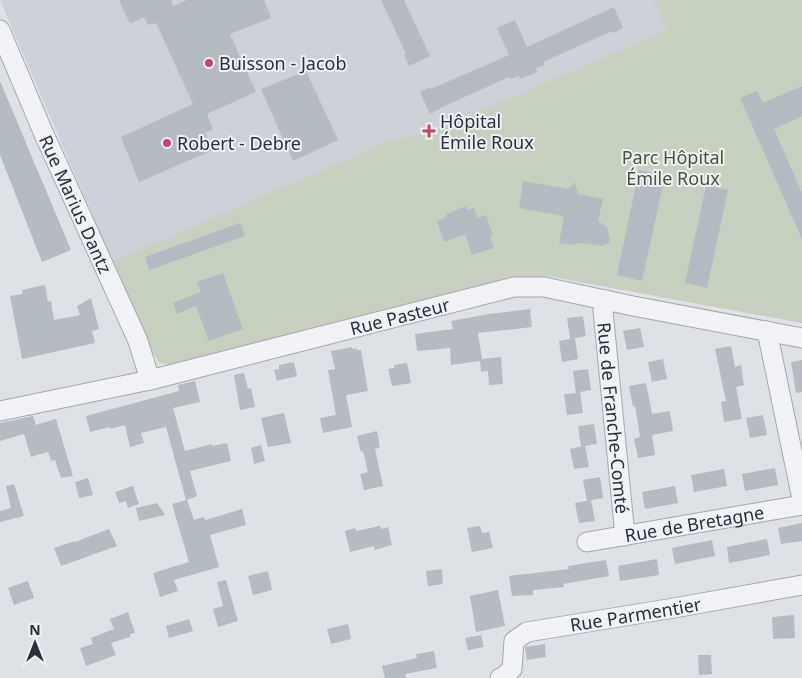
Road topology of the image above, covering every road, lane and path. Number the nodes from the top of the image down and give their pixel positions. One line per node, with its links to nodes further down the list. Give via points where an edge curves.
1 (0, 30): 5 (street, Rue Marius Dantz, via 138,341)
2 (606, 300): 3 (street, Rue Pasteur); 5 (street, Rue Pasteur, via 544,287 514,287); 9 (street, Rue de Franche-Comté, via 603,311)
3 (767, 331): 4 (street, Rue Pasteur); 7 (street)
4 (802, 338)
5 (150, 380): 6 (street, Rue Pasteur)
6 (0, 411)
7 (802, 499)
8 (802, 505): 9 (street, Rue de Bretagne)
9 (625, 536): 10 (street, Rue de Bretagne)
10 (587, 542)
11 (802, 585): 12 (street, Rue Parmentier, via 527,632 514,642 512,669)
12 (500, 678)

